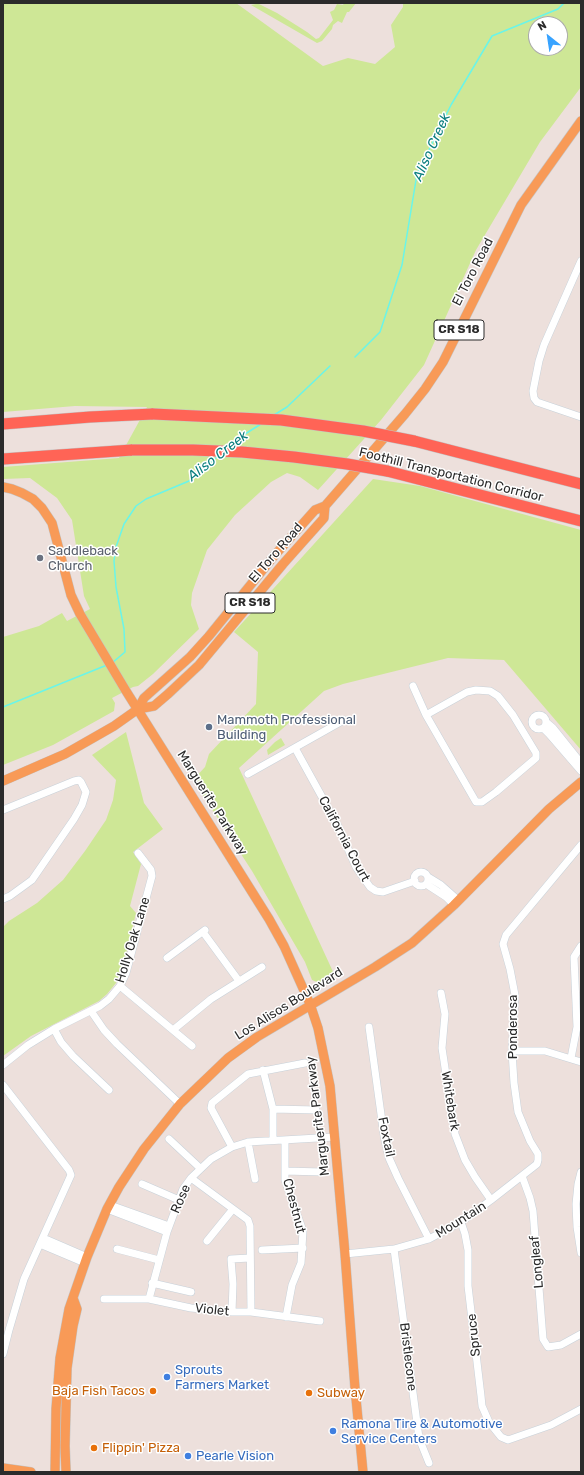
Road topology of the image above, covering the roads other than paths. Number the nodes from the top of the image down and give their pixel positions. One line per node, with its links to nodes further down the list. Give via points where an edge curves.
1 (581, 121): 10 (main road, El Toro Road / CR S18, via 521,205 434,376 405,414 324,506 315,510 274,556 209,636 190,657 144,698)
2 (580, 264): 3 (street, via 544,345 533,391 537,402)
3 (581, 417)
4 (3, 424): 6 (highway, Foothill Transportation Corridor, bridge, via 153,414 275,420 363,431 414,441)
5 (3, 459): 8 (highway, Foothill Transportation Corridor, bridge, via 132,450 242,452 294,457 387,471)
6 (581, 484)
7 (3, 487): 10 (main road, Marguerite Parkway, via 22,493 33,500 52,523 71,595)
8 (581, 521)
9 (413, 686): 11 (street)
10 (138, 709): 21 (main road, El Toro Road / CR S18, via 114,726 64,754); 36 (main road, Marguerite Parkway, via 269,919)
11 (426, 716): 15 (street, via 462,694 484,690 498,696); 16 (street, via 478,802 496,792 535,760 536,755)
12 (344, 720): 17 (street)
13 (532, 721): 14 (street, via 533,726); 14 (street, via 536,716 544,718); 15 (street)
14 (542, 726): 16 (street); 18 (street, via 553,728); 19 (street)
15 (520, 728): 16 (street)
16 (525, 736)
17 (295, 748): 20 (street); 26 (street, California Court, via 338,826 355,865 370,887 383,892)
18 (581, 763)
19 (581, 772)
20 (248, 774)
21 (3, 781)
22 (581, 782): 29 (main road, Los Alisos Boulevard, via 549,809)
23 (3, 810): 28 (street, via 76,780 81,782 86,792 74,819 35,876)
24 (581, 845): 42 (street, Ponderosa, via 506,935 503,944 515,996)
25 (138, 853): 34 (street, Holly Oak Lane, via 151,870 152,876 126,973)
26 (415, 881): 27 (street, via 420,885); 27 (street, California Court, via 415,876 420,872 425,873)
27 (427, 881): 29 (street, via 441,885)
28 (3, 899)
29 (456, 902): 36 (main road, Los Alisos Boulevard, via 412,943)
30 (581, 946): 43 (street, via 574,957 577,1027)
31 (167, 958): 33 (street, via 204,931)
32 (262, 967): 33 (street)
33 (239, 981): 40 (street, via 211,999)
34 (120, 986): 37 (street, Holly Oak Lane, via 109,999); 40 (street)
35 (441, 993): 70 (street, Whitebark, via 445,1014 442,1048 455,1134 474,1177)
36 (310, 1004): 51 (main road, Los Alisos Boulevard, via 228,1058); 55 (main road, Marguerite Parkway, via 325,1054)
37 (91, 1011): 39 (street, Holly Oak Lane); 51 (street, via 117,1044)
38 (369, 1027): 75 (street, Foxtail, via 389,1158)
39 (54, 1029): 46 (street, Holly Oak Lane); 49 (street, via 73,1056)
40 (173, 1030): 41 (street)
41 (192, 1046)
42 (512, 1051): 43 (street, via 545,1051); 60 (street, Ponderosa, via 518,1112 538,1154)
43 (571, 1058): 44 (street)
44 (581, 1062)
45 (305, 1063): 47 (street)
46 (3, 1065)
47 (263, 1070): 52 (street); 59 (street, via 243,1077 212,1103 211,1106)
48 (3, 1085): 50 (street)
49 (109, 1090)
50 (6, 1093): 77 (street, via 71,1175)
51 (180, 1104): 71 (main road, Los Alisos Boulevard, via 129,1170)
52 (273, 1109): 53 (street); 56 (street)
53 (316, 1110)
54 (169, 1139): 61 (street)
55 (335, 1139): 57 (street, Rose, via 298,1143); 83 (main road, Marguerite Parkway)
56 (273, 1140): 57 (street, Rose); 58 (street, Rose)
57 (285, 1140): 62 (street, Chestnut)
58 (248, 1142): 59 (street, Rose); 67 (street)
59 (232, 1147): 61 (street, Rose, via 210,1159)
60 (538, 1160): 65 (street, Mountain)
61 (200, 1168): 66 (street, Rose)
62 (285, 1171): 63 (street); 78 (street, Chestnut, via 285,1180 303,1231)
63 (322, 1172)
64 (581, 1172): 82 (street, via 576,1204)
65 (522, 1176): 70 (street, Mountain); 97 (street, Longleaf, via 533,1211 543,1339 548,1347 561,1345)
66 (191, 1178): 69 (street, Rose); 72 (street)
67 (255, 1179)
68 (142, 1184): 69 (street)
69 (179, 1200): 74 (street, Rose)
70 (491, 1200): 73 (street, Mountain)
71 (108, 1207): 74 (street); 85 (main road, Los Alisos Boulevard)
72 (233, 1209): 76 (street); 84 (street, via 248,1220)
73 (461, 1222): 75 (street, Mountain); 99 (street, Spruce, via 467,1241 468,1286 482,1406 487,1418 501,1437 508,1440 551,1425)
74 (168, 1229): 86 (street, Rose)
75 (429, 1239): 80 (street, Mountain)
76 (207, 1241)
77 (42, 1242): 85 (street); 96 (street, via 24,1279)
78 (303, 1248): 81 (street); 94 (street, Chestnut, via 302,1263 292,1285)
79 (116, 1249): 86 (street)
80 (394, 1249): 83 (street, Mountain); 100 (street, Bristlecone, via 419,1438)
81 (262, 1250)
82 (581, 1253)
83 (345, 1254): 105 (main road, Marguerite Parkway)
84 (250, 1258): 92 (street, via 231,1260); 93 (street)
85 (86, 1260): 89 (main road, Los Alisos Boulevard)
86 (159, 1260): 87 (street, Rose)
87 (152, 1283): 88 (street); 91 (street, Rose)
88 (191, 1292)
89 (73, 1298): 103 (main road, Los Alisos Boulevard, via 60,1358); 104 (main road, Los Alisos Boulevard, via 77,1309 68,1368)
90 (104, 1299): 91 (street, Violet)
91 (148, 1299): 92 (street, Violet, via 191,1308)
92 (232, 1312): 93 (street, Violet)
93 (251, 1312): 94 (street, Violet)
94 (286, 1317): 95 (street, Violet)
95 (320, 1321)
96 (6, 1330): 98 (street)
97 (581, 1334)
98 (3, 1354)
99 (581, 1409)
100 (429, 1463)
101 (3, 1468): 102 (main road)
102 (31, 1472)
103 (55, 1472)
104 (66, 1472)
105 (363, 1472)

